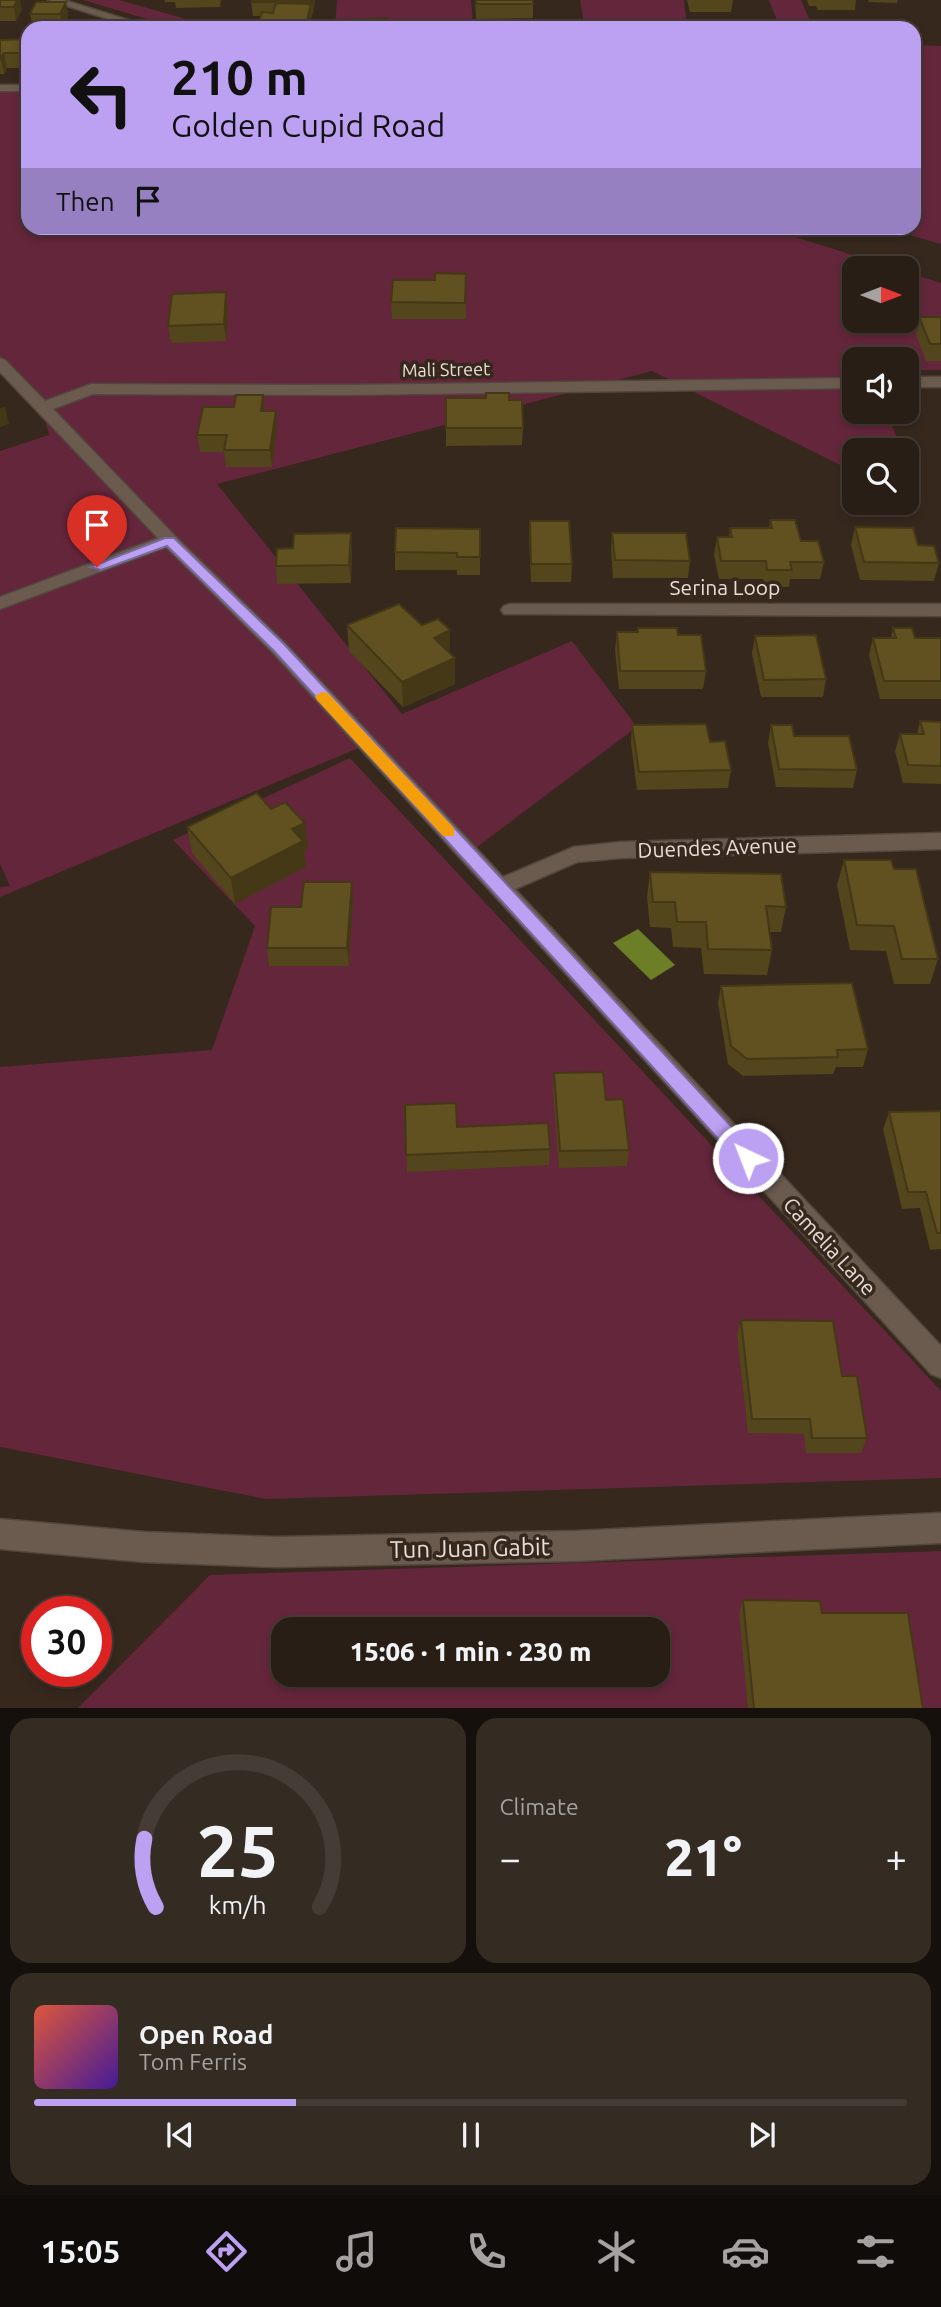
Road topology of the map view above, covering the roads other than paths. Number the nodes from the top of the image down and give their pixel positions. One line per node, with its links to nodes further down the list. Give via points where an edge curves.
1 (53, 0): 2 (street)
2 (125, 21)
3 (0, 88): 4 (street)
4 (21, 88)
5 (0, 363): 9 (street, Camelia Lane)
6 (919, 382): 7 (street)
7 (941, 382)
8 (842, 383): 9 (street, Mali Street, via 91,389)
9 (42, 408): 10 (street, Camelia Lane)
10 (169, 540): 11 (street); 15 (street, Camelia Lane, via 279,648)
11 (0, 603)
12 (510, 610): 13 (street, Serina Loop)
13 (941, 610)
14 (941, 841): 15 (street, Duendes Avenue, via 621,850 574,855)
15 (500, 887): 16 (street, Camelia Lane)
16 (941, 1365)
17 (941, 1528): 18 (street, Tun Juan Gabit, via 576,1546 278,1552 144,1548)
18 (0, 1534)

